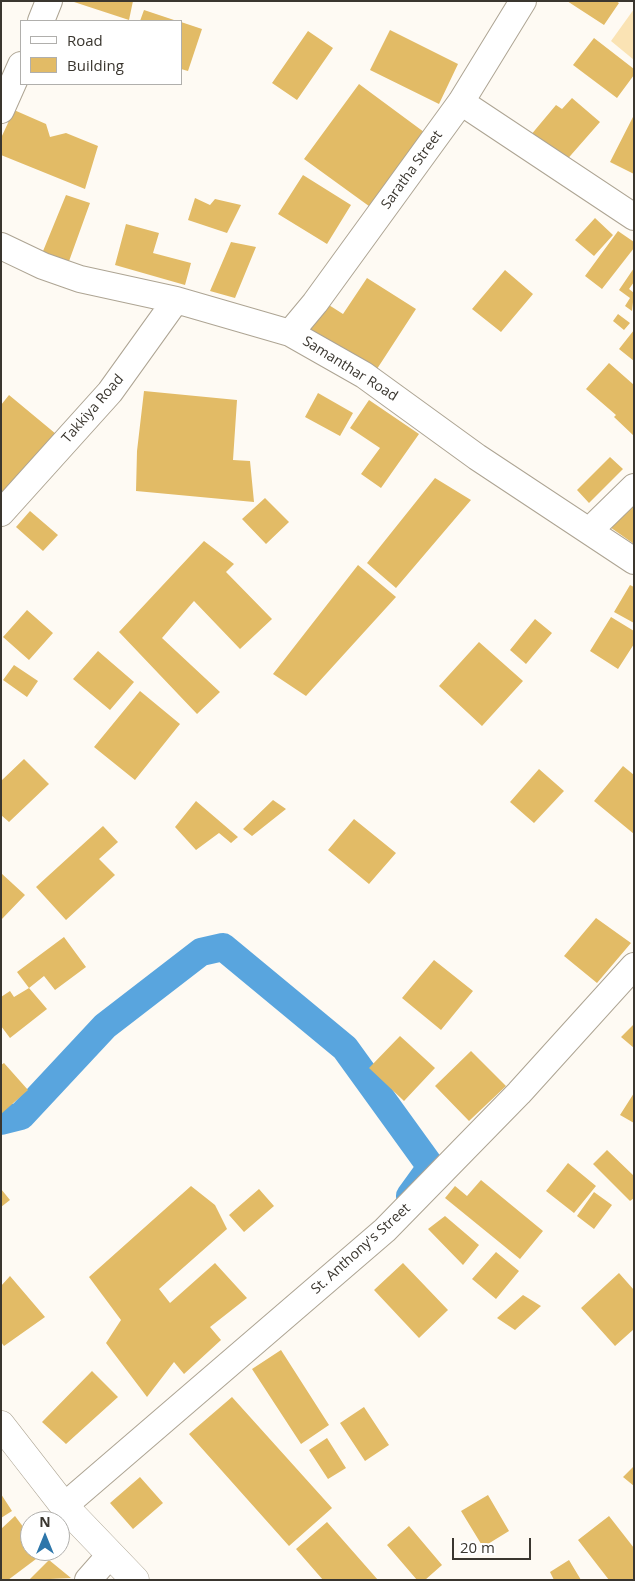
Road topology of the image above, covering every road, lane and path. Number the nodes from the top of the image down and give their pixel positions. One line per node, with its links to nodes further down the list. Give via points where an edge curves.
1 (49, 1): 3 (street)
2 (524, 1): 5 (street, Saratha Street)
3 (40, 20)
4 (20, 67): 6 (street)
5 (461, 102): 7 (street); 10 (street, Saratha Street)
6 (1, 110)
7 (634, 217)
8 (1, 246): 9 (street, Samanthar Road, via 80,279)
9 (176, 300): 10 (street, Samanthar Road); 12 (street, Takkiya Road, via 110,392)
10 (290, 333): 13 (street, Samanthar Road, via 364,375 478,457)
11 (634, 488): 13 (street)
12 (1, 513)
13 (590, 530): 14 (street, Samanthar Road)
14 (634, 561)
15 (634, 966): 17 (street, St. Anthony's Street, via 519,1093 385,1230)
16 (1, 1425): 17 (main road)
17 (64, 1506): 18 (main road)
18 (110, 1555): 19 (street); 20 (main road)
19 (88, 1580)
20 (135, 1580)

